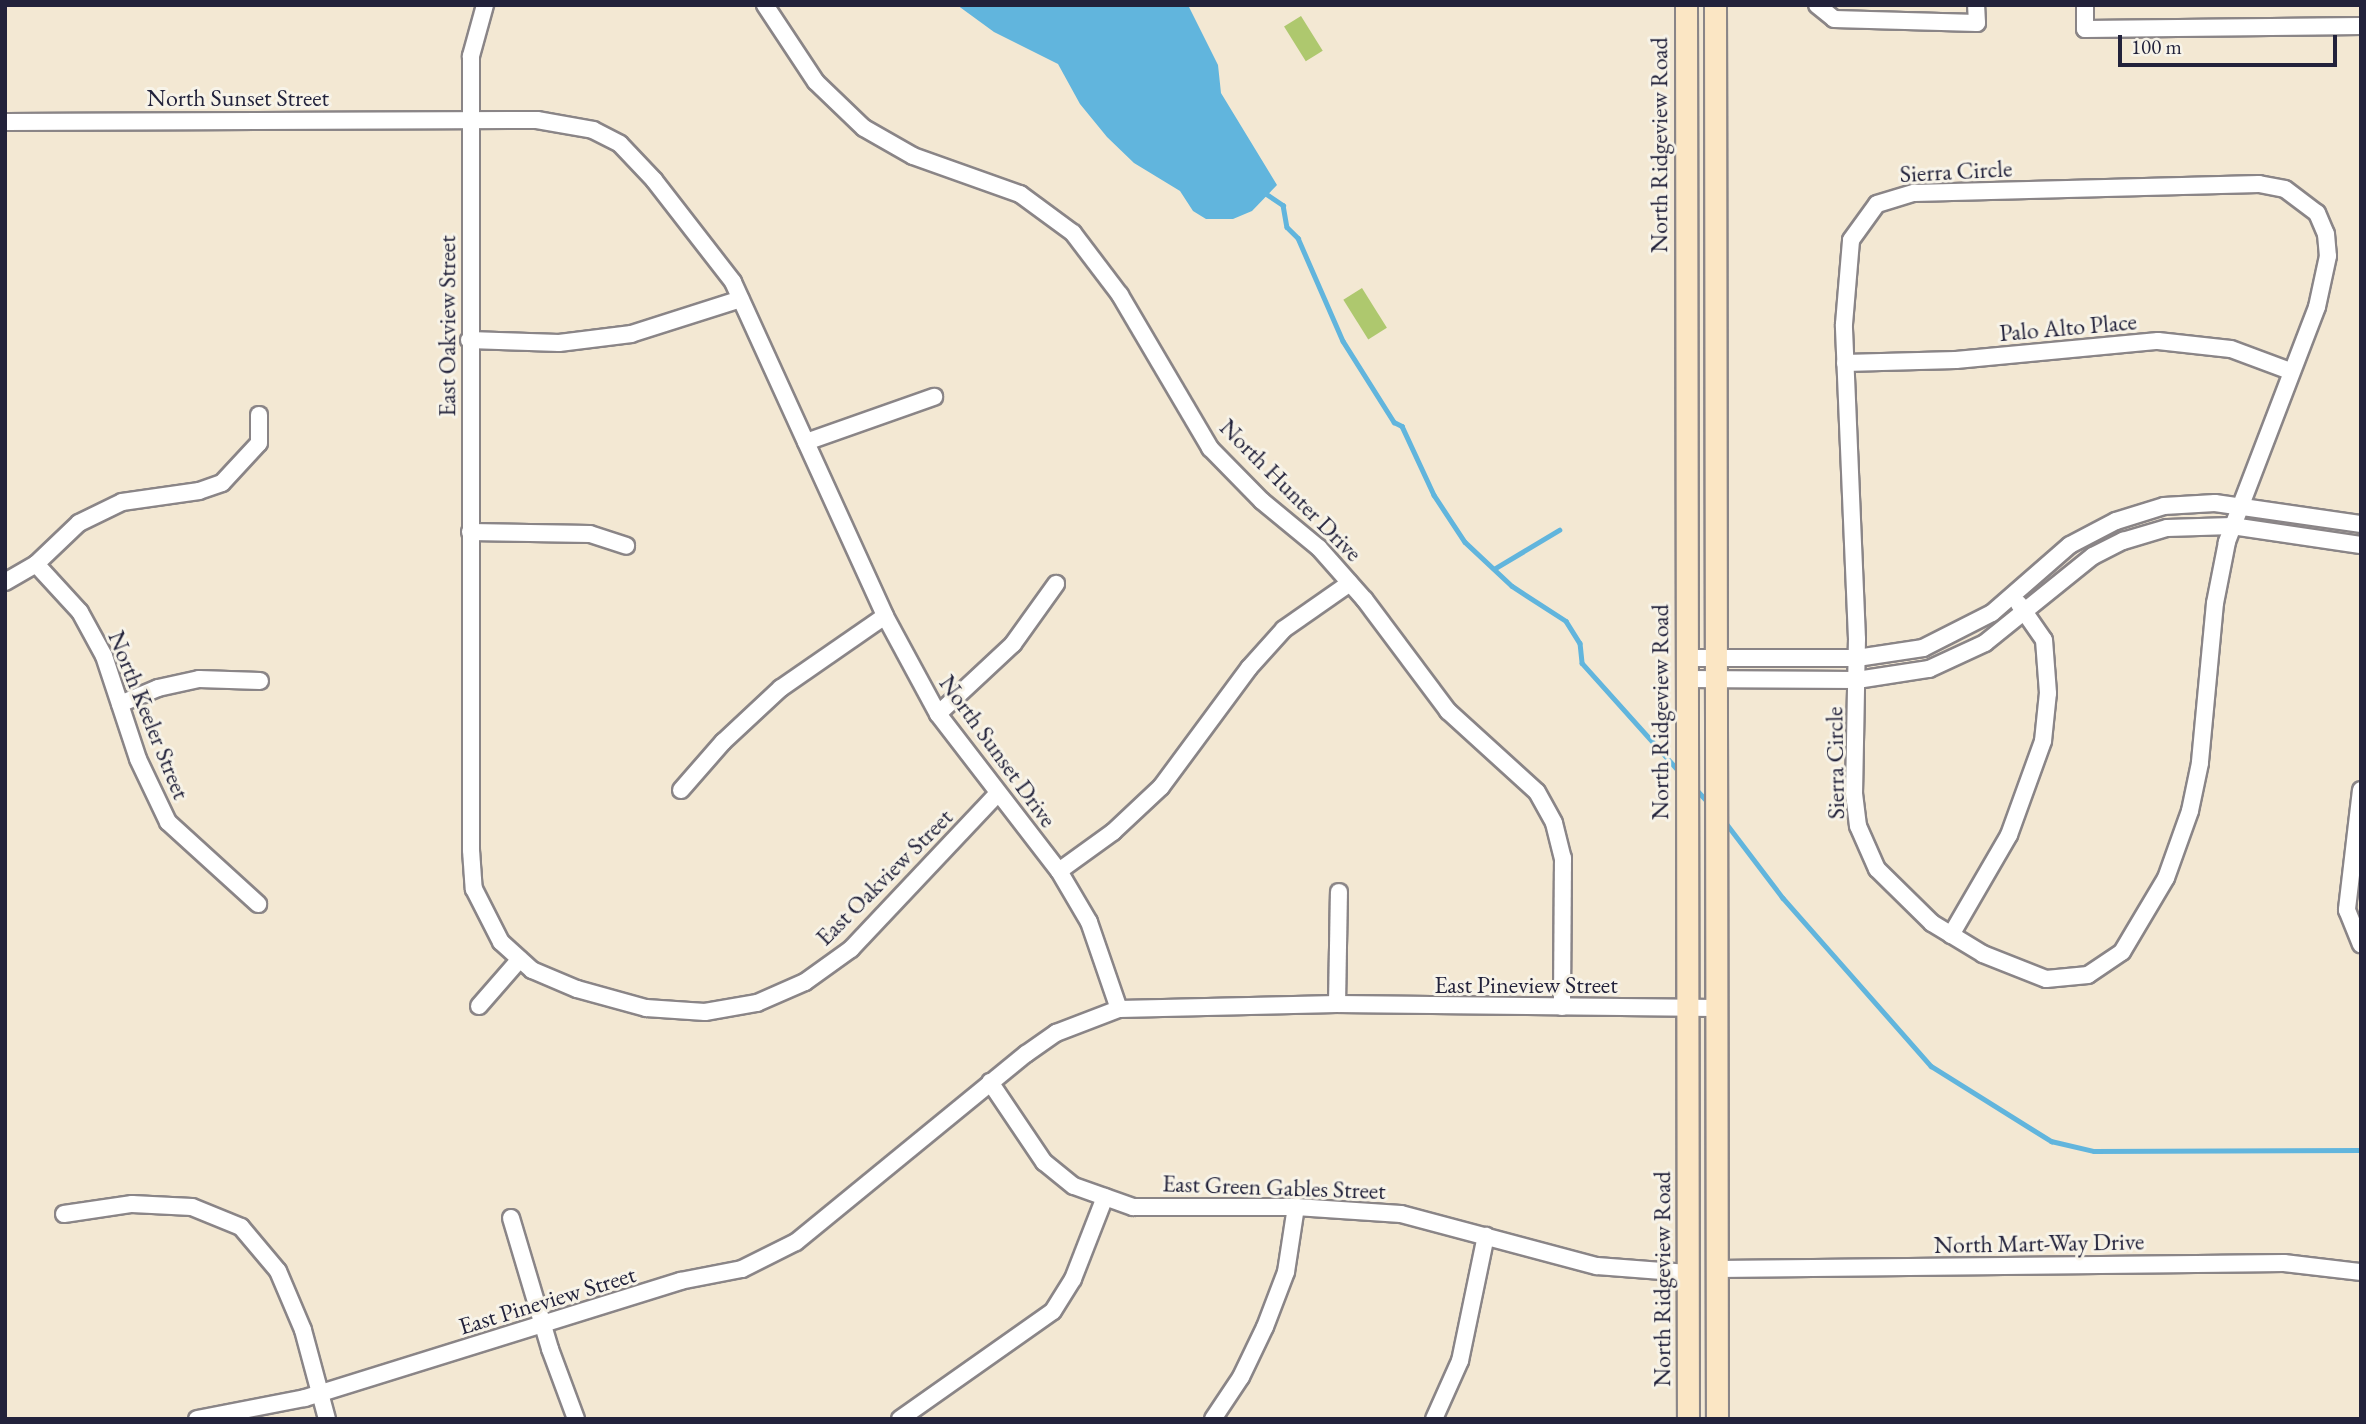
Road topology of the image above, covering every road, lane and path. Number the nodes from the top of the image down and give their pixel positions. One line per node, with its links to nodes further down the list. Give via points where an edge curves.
1 (485, 5): 9 (street, via 471,56)
2 (765, 5): 26 (street, North Hunter Drive, via 816,82 864,128 913,156 1020,194 1073,233 1120,296 1210,447 1262,501 1320,548)
3 (1686, 5): 32 (main road, North Ridgeview Road)
4 (1715, 5): 33 (main road)
5 (1817, 5): 6 (street, via 1834,19 1977,23)
6 (1976, 5)
7 (2085, 5): 8 (street, via 2085,29)
8 (2361, 26)
9 (471, 120): 10 (street, North Sunset Street); 11 (street, North Sunset Drive, via 564,122 612,138 654,180); 12 (street, East Oakview Street)
10 (5, 122)
11 (741, 299): 12 (street, via 631,334 559,343); 17 (street, North Sunset Drive)
12 (469, 340): 21 (street, East Oakview Street)
13 (1845, 363): 14 (street, Palo Alto Place, via 1956,360 2158,341 2231,349); 14 (street, Sierra Circle, via 1851,240 1877,204 1896,195 2259,184 2301,197 2317,213 2326,234 2323,288); 31 (street, Sierra Circle)
14 (2290, 371): 18 (street, Sierra Circle)
15 (934, 397): 17 (street)
16 (259, 415): 24 (street, via 259,443 222,483 199,491 122,502 79,523)
17 (806, 442): 30 (street, North Sunset Drive)
18 (2240, 505): 19 (street); 20 (street, Sierra Circle); 28 (street, via 2186,503 2116,521 2070,545)
19 (2361, 524)
20 (2232, 526): 22 (street); 29 (street, via 2177,527 2123,541 2079,564); 44 (street, Sierra Circle, via 2215,603 2200,763 2190,811 2166,878 2122,952 2088,975 2046,979 1983,954)
21 (470, 532): 23 (street, via 590,534); 46 (street, East Oakview Street, via 474,889 501,942)
22 (2361, 545)
23 (626, 547)
24 (36, 565): 25 (street); 36 (street, North Keeler Street, via 80,612 104,656)
25 (5, 582)
26 (1350, 583): 41 (street, via 1284,629 1249,668 1161,787 1112,832); 49 (street, North Hunter Drive, via 1448,711 1515,769 1547,807 1560,841 1564,875)
27 (1056, 584): 37 (street, via 1013,644)
28 (2012, 596): 29 (street); 31 (street, via 1976,624 1941,642 1902,654)
29 (2026, 611): 34 (street, via 1956,659 1905,675); 44 (street, via 2044,640 2047,668 2047,717 2038,764 1999,855)
30 (885, 616): 37 (street, North Sunset Drive); 38 (street, via 781,688 723,742)
31 (1857, 658): 33 (street); 34 (street, Sierra Circle)
32 (1686, 669): 33 (street); 50 (main road, North Ridgeview Road)
33 (1715, 669): 34 (street); 51 (main road)
34 (1857, 680): 44 (street, Sierra Circle, via 1854,794 1858,826 1867,850 1892,887)
35 (260, 681): 36 (street, via 199,678)
36 (120, 704): 43 (street, North Keeler Street, via 138,759 168,822)
37 (937, 714): 40 (street, North Sunset Drive)
38 (681, 790)
39 (2361, 790): 45 (street, via 2347,910)
40 (996, 794): 41 (street, North Sunset Drive); 46 (street, East Oakview Street, via 851,950 805,982 757,1003 705,1012 646,1008 577,989 532,970)
41 (1059, 871): 52 (street, North Sunset Drive, via 1089,922)
42 (1339, 892): 47 (street)
43 (258, 904)
44 (1951, 935)
45 (2361, 944)
46 (520, 958): 48 (street)
47 (1337, 1004): 49 (street, East Pineview Street); 52 (street, East Pineview Street)
48 (479, 1006)
49 (1562, 1007): 50 (street, East Pineview Street)
50 (1687, 1008): 51 (street, East Pineview Street); 61 (main road, North Ridgeview Road)
51 (1715, 1008): 59 (main road)
52 (1119, 1009): 53 (street, East Pineview Street, via 1069,1028)
53 (990, 1082): 54 (street, East Green Gables Street, via 1044,1163 1074,1186); 62 (street, East Pineview Street, via 796,1242 742,1269 680,1281)
54 (1105, 1197): 55 (street, East Green Gables Street, via 1133,1207); 67 (street, via 1073,1279 1053,1311)
55 (1296, 1207): 58 (street, East Green Gables Street, via 1401,1214); 68 (street, via 1286,1272 1265,1327 1241,1377)
56 (64, 1214): 63 (street, via 132,1204 192,1207 241,1227 278,1271 303,1330)
57 (511, 1218): 62 (street)
58 (1486, 1236): 61 (street, East Green Gables Street, via 1597,1266); 69 (street, via 1460,1361)
59 (1717, 1269): 60 (street, North Mart-Way Drive, via 2284,1263); 71 (main road)
60 (2361, 1272)
61 (1688, 1273): 70 (main road, North Ridgeview Road)
62 (543, 1326): 63 (street, East Pineview Street); 66 (street)
63 (320, 1394): 64 (street, East Pineview Street, via 265,1409); 65 (street)
64 (197, 1419)
65 (327, 1419)
66 (576, 1419)
67 (901, 1419)
68 (1213, 1419)
69 (1434, 1419)
70 (1688, 1419)
71 (1717, 1419)

